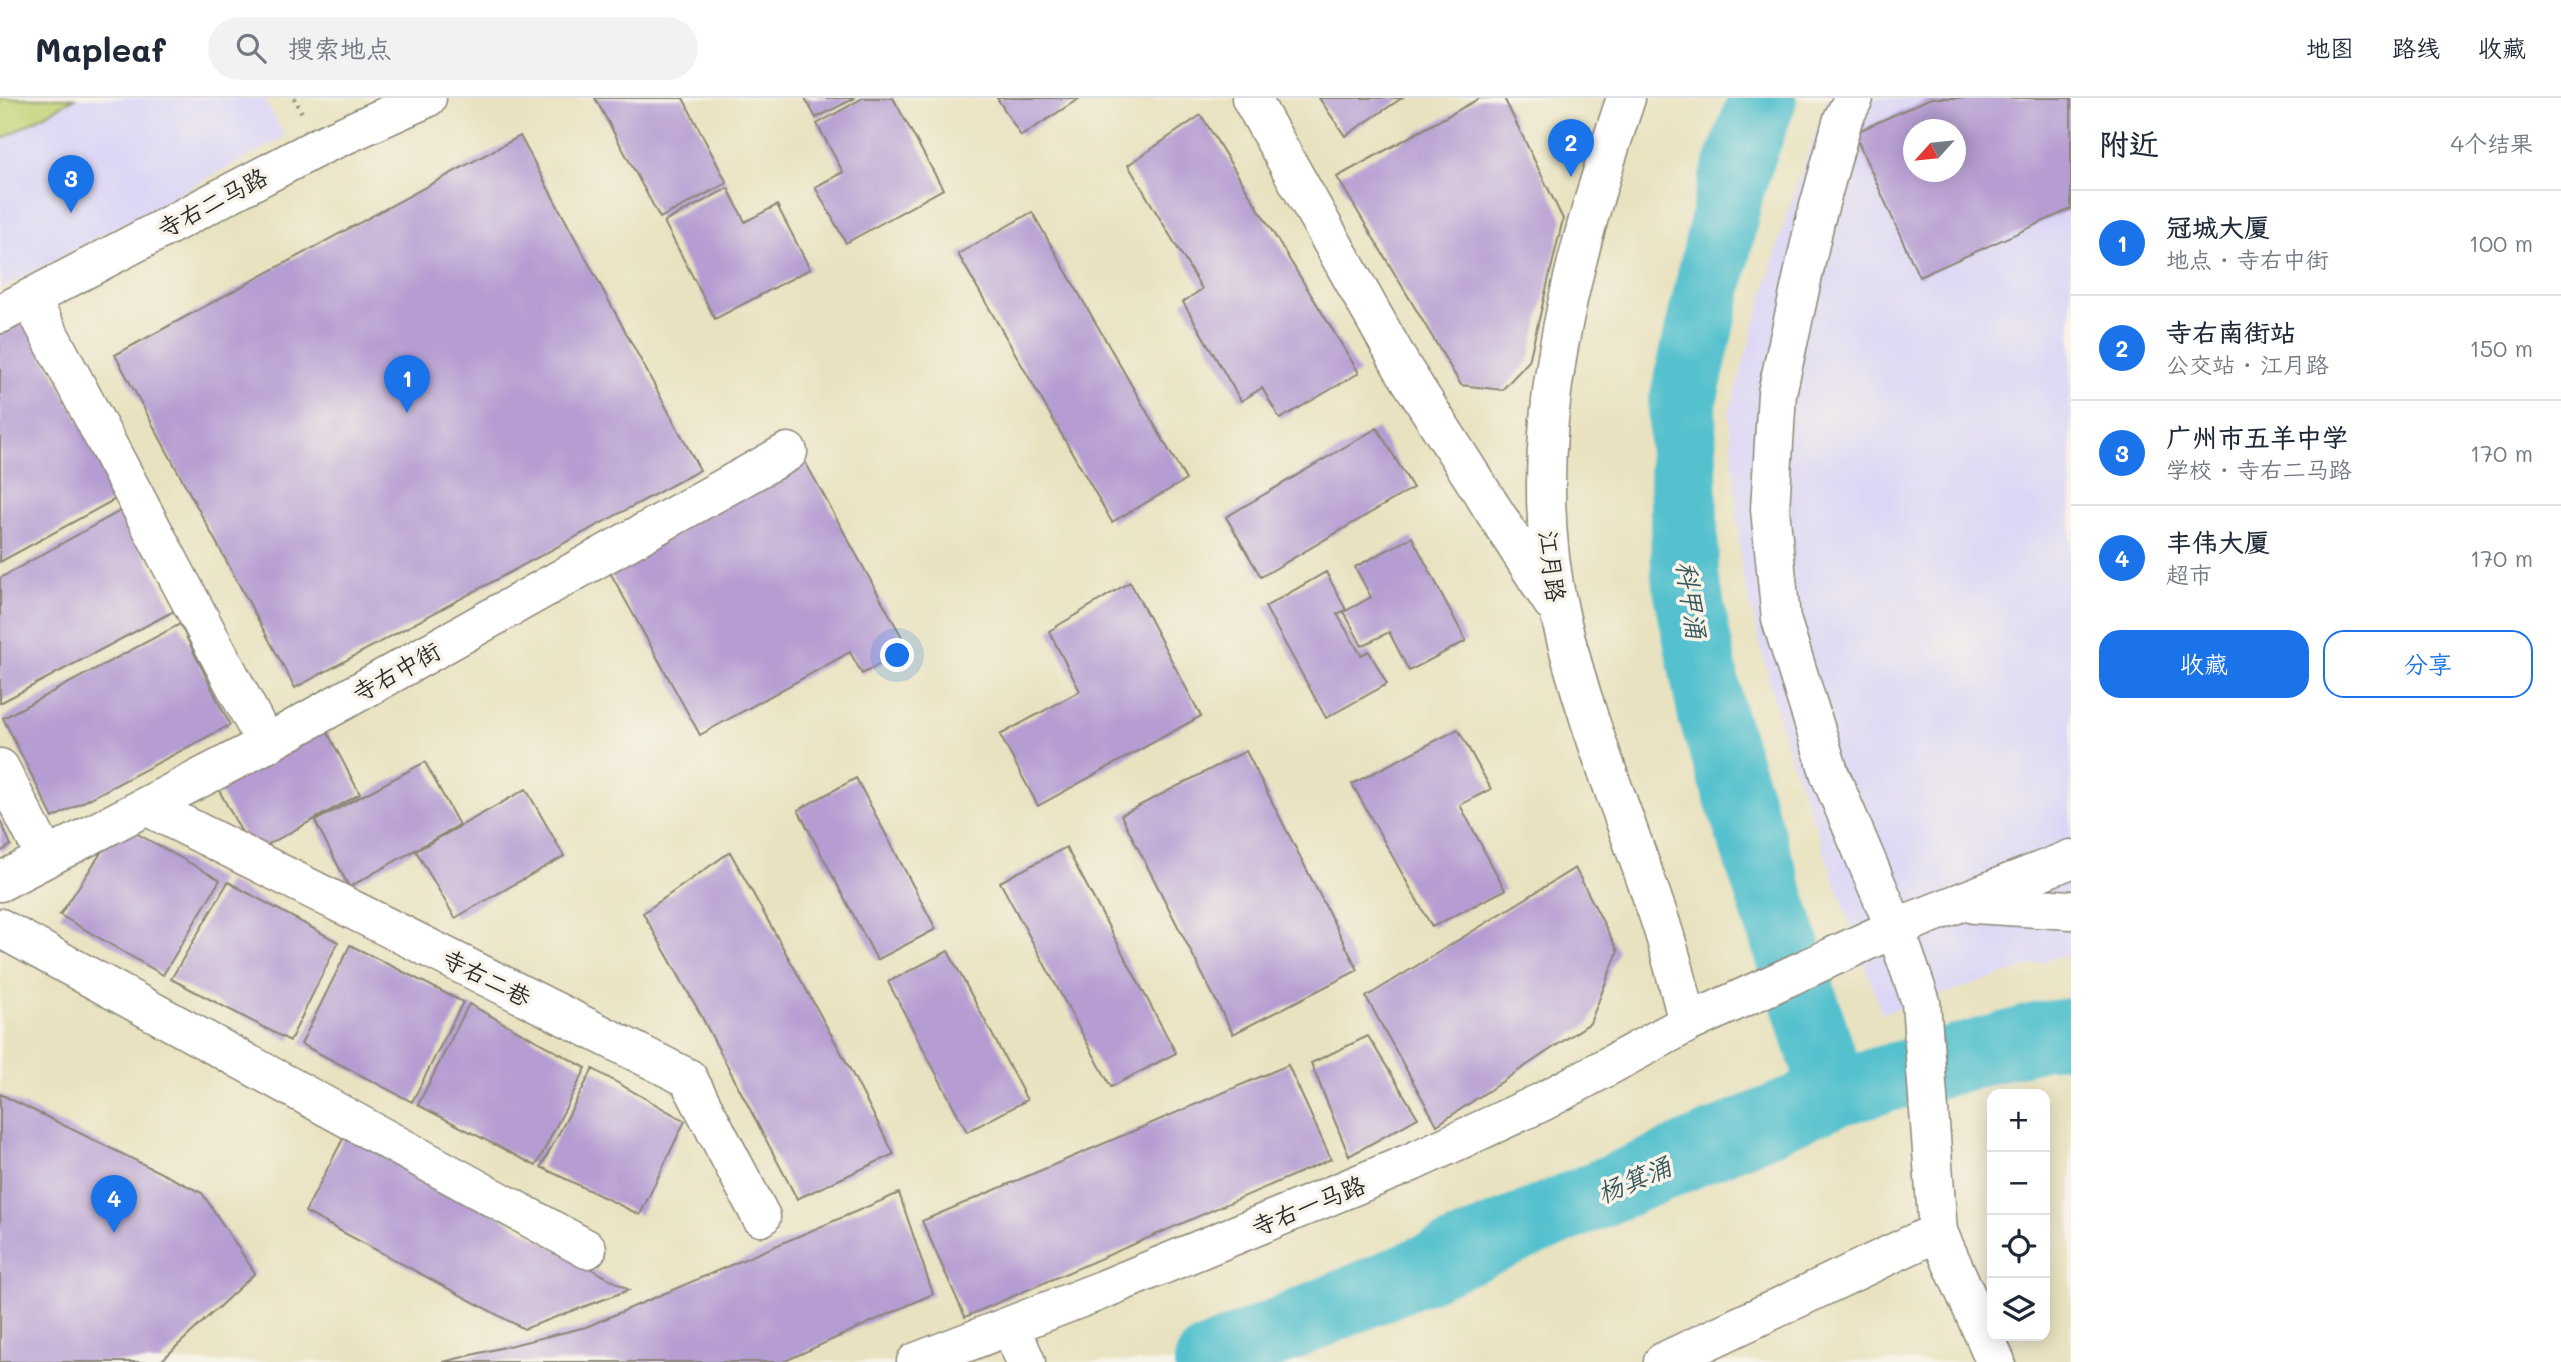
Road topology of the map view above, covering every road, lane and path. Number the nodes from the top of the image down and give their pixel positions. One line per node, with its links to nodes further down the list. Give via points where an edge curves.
1 (427, 98): 5 (street, 寺右二马路, via 320,146)
2 (1251, 98): 7 (street, via 1402,367)
3 (1626, 98): 7 (street, 江月路, via 1592,198 1553,388 1546,469 1548,533)
4 (1854, 98): 17 (street, via 1843,119 1815,221 1777,393 1770,509 1782,619 1830,775)
5 (15, 306): 8 (street)
6 (788, 452): 8 (street, 寺右中街)
7 (1559, 613): 18 (street, 江月路, via 1587,718)
8 (266, 744): 10 (street, 寺右中街)
9 (0, 768): 11 (street)
10 (146, 806): 11 (street, 寺右中街); 19 (street, 寺右二巷, via 688,1078)
11 (46, 858): 13 (street, 寺右中街)
12 (2071, 859): 14 (street, 寺右一马路)
13 (0, 882)
14 (1961, 903): 15 (street); 17 (street, 寺右一马路)
15 (2071, 910)
16 (0, 928): 21 (street)
17 (1895, 928): 18 (street, 寺右一马路); 20 (street, via 1921,1003)
18 (1701, 1018): 22 (street, 寺右一马路, via 1542,1102 1412,1162)
19 (761, 1217)
20 (1938, 1232): 25 (street); 26 (street)
21 (587, 1249)
22 (1010, 1326): 23 (street, 寺右一马路); 24 (street)
23 (916, 1362)
24 (1026, 1362)
25 (1663, 1362)
26 (1996, 1362)

